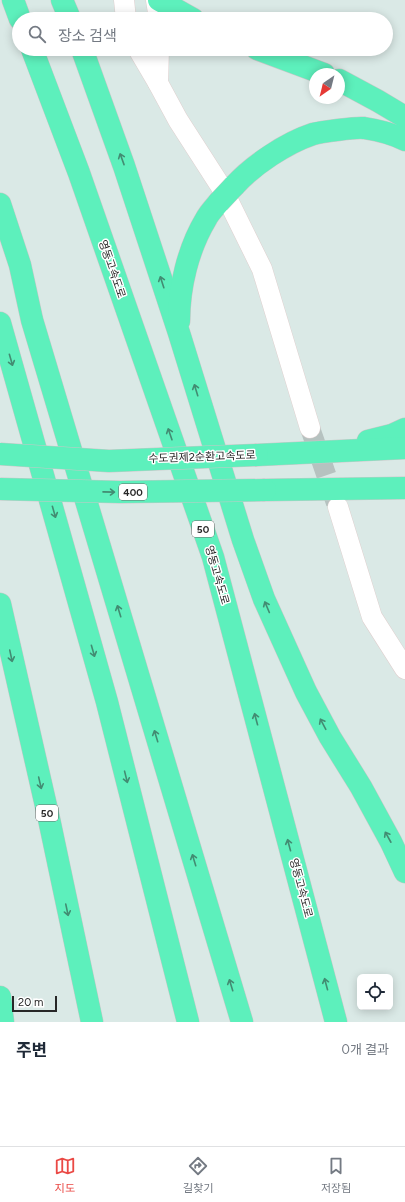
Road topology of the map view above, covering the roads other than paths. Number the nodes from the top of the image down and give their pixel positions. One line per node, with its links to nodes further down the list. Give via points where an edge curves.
1 (13, 0): 5 (highway)
2 (62, 0): 6 (highway)
3 (124, 0): 7 (street)
4 (162, 7): 8 (highway)
5 (17, 12)
6 (67, 12)
7 (125, 12)
8 (175, 12)
9 (35, 56): 38 (highway, 영동고속도로 / 50, one-way to 9, via 213,557 79,173)
10 (85, 56): 21 (highway, one-way to 10)
11 (142, 56): 15 (street)
12 (159, 56): 15 (street)
13 (276, 56): 14 (highway)
14 (309, 68)
15 (158, 83): 22 (street, via 178,120 223,190 262,269)
16 (345, 83): 17 (highway)
17 (405, 117)
18 (405, 140): 21 (highway, bridge, via 363,128 313,134 284,148 242,178 206,217 196,238 182,287)
19 (0, 204): 37 (highway, one-way to 19, via 32,320 20,265)
20 (0, 323): 36 (highway, one-way to 36, via 107,702)
21 (179, 333): 32 (highway, one-way to 21, via 388,835 330,738 306,692 264,599 243,540)
22 (310, 428)
23 (405, 429): 25 (highway)
24 (405, 448): 25 (highway, 수도권제2순환고속도로)
25 (331, 452): 26 (highway, 수도권제2순환고속도로, bridge, via 109,461)
26 (0, 454)
27 (405, 488): 28 (highway, 400, one-way to 27, bridge, via 120,492)
28 (0, 489)
29 (338, 507): 31 (street, via 372,617)
30 (0, 604): 35 (highway, 50, one-way to 35)
31 (405, 669)
32 (405, 872)
33 (0, 997): 34 (highway)
34 (4, 1022)
35 (92, 1022)
36 (188, 1022)
37 (242, 1022)
38 (336, 1022)

